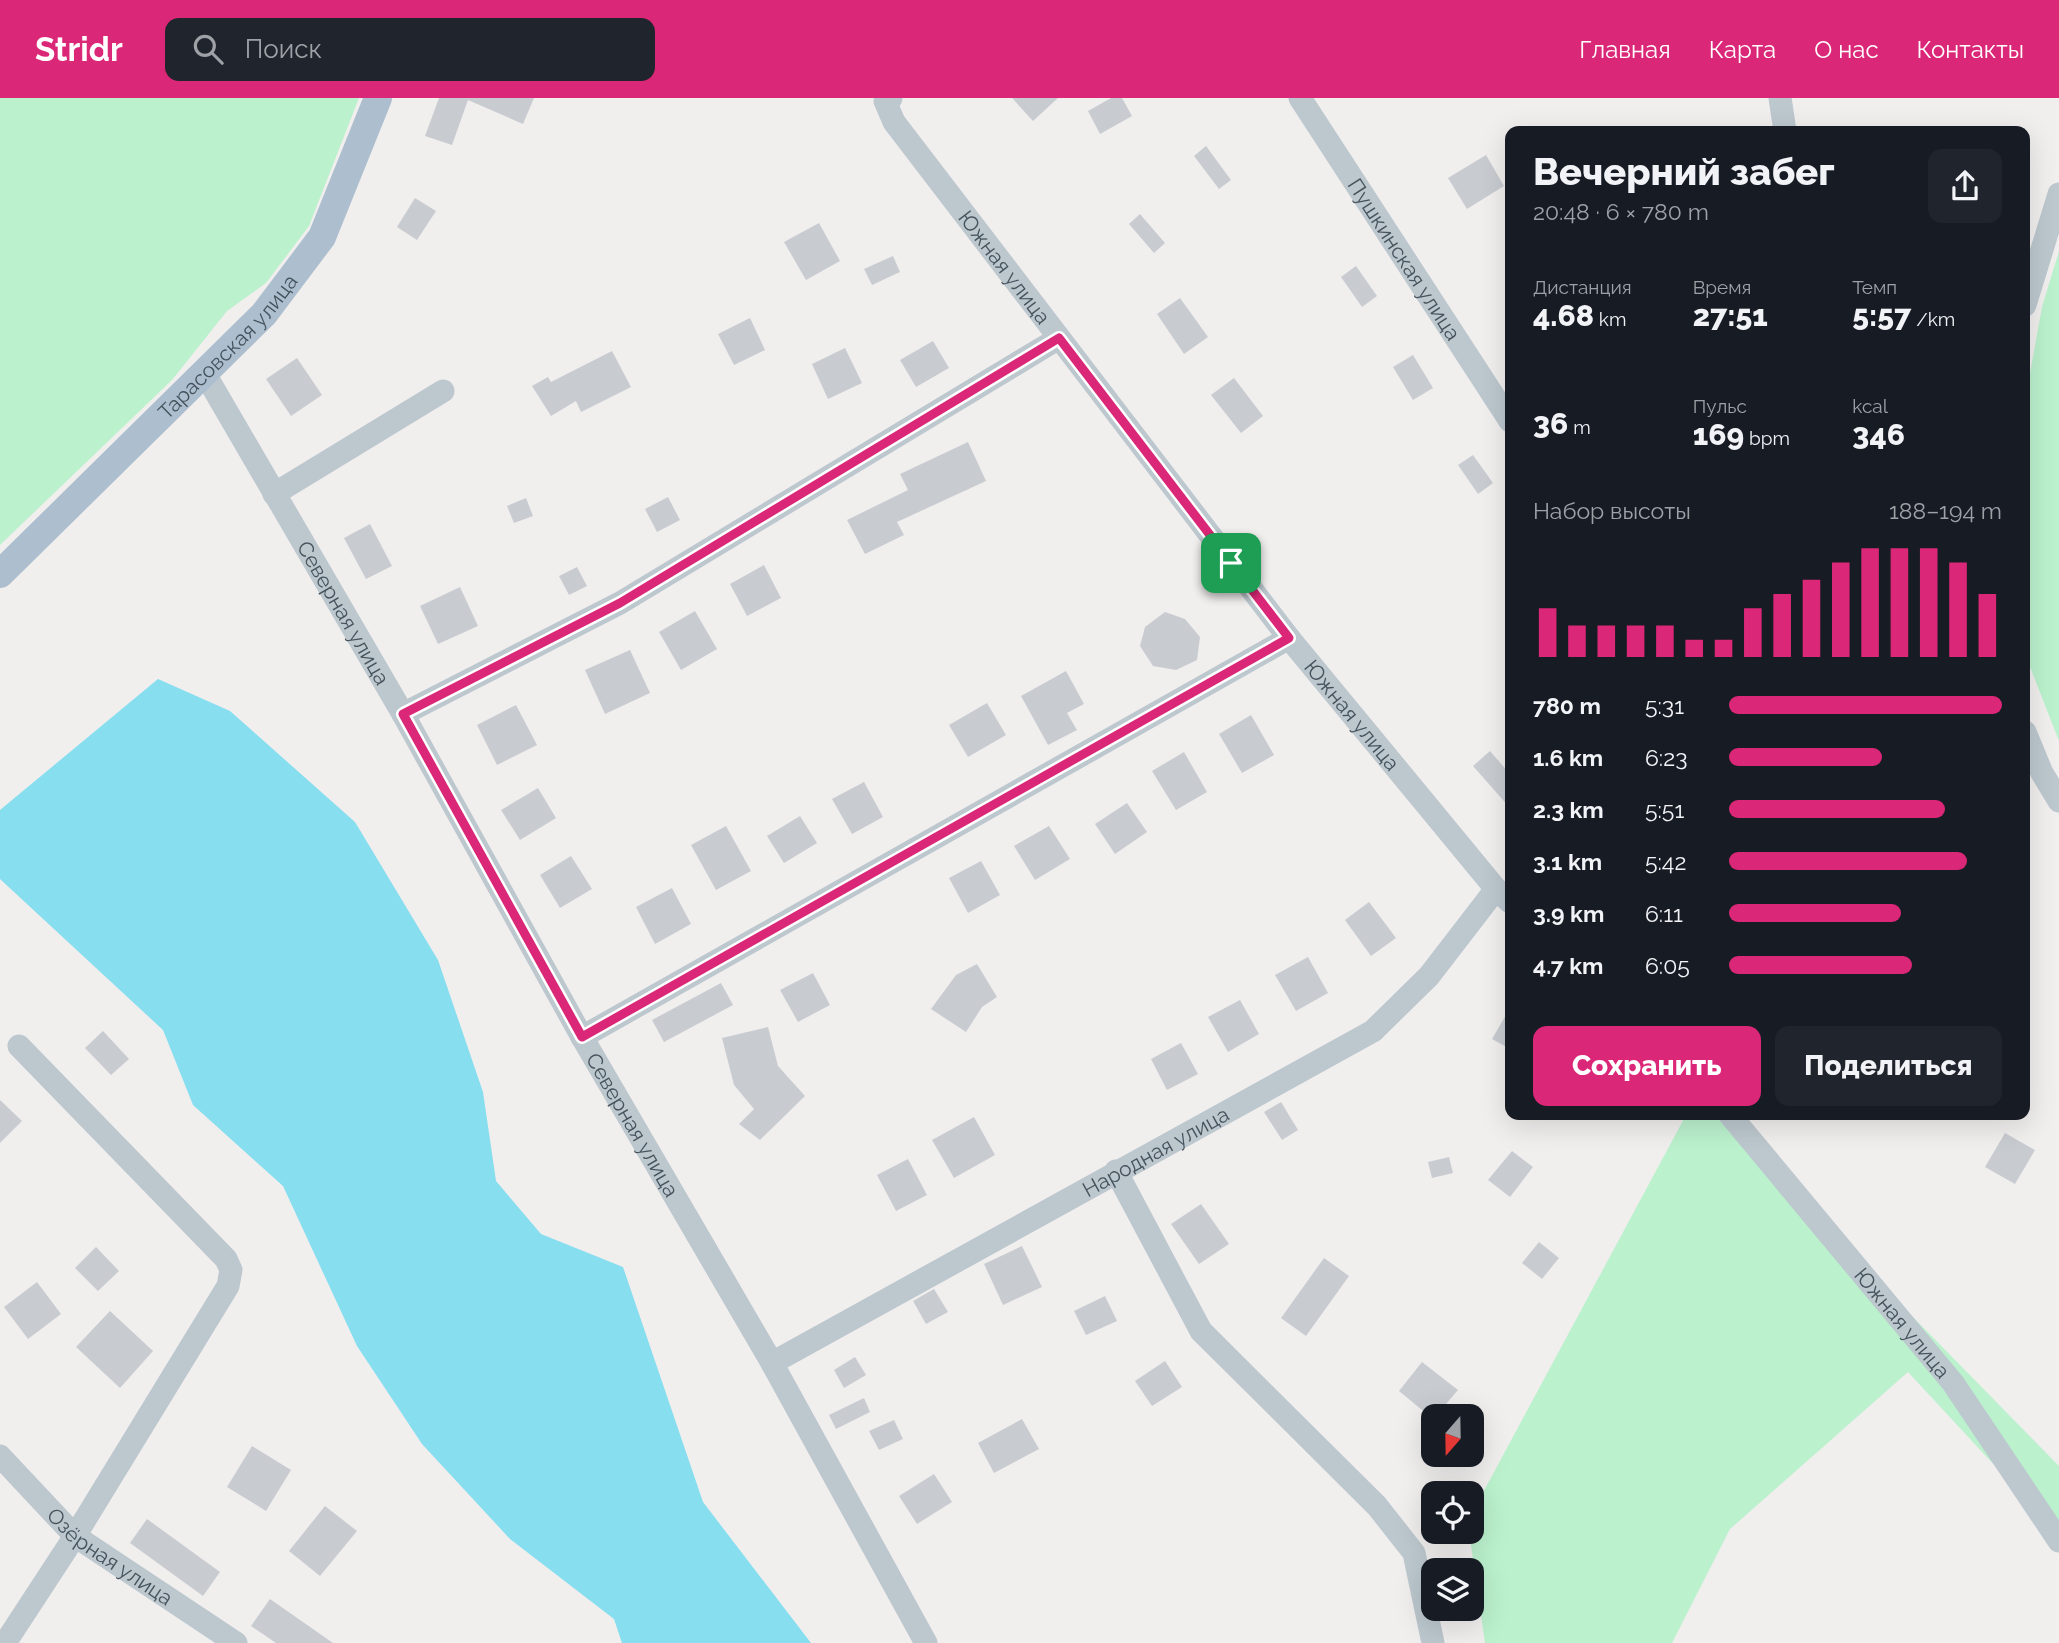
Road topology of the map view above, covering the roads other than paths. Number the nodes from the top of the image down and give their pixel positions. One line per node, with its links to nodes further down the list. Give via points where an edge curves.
1 (378, 98): 9 (main road, Тарасовская улица, via 322,237 264,314)
2 (891, 98): 8 (street, Южная улица, via 885,102 894,122)
3 (1300, 98): 11 (street, Пушкинская улица)
4 (1780, 98): 5 (street)
5 (1784, 126)
6 (2059, 194): 7 (street)
7 (2030, 289)
8 (1059, 338): 14 (street, Южная улица); 15 (street, via 620,603)
9 (205, 374): 12 (street, Северная улица); 13 (main road, Тарасовская улица)
10 (443, 391): 12 (street)
11 (1505, 414)
12 (274, 494): 15 (street, Северная улица)
13 (9, 565)
14 (1289, 638): 18 (street, Южная улица); 19 (street)
15 (403, 714): 19 (street, Северная улица)
16 (2030, 744): 17 (street)
17 (2059, 801)
18 (1503, 896): 22 (street, Народная улица, via 1373,1031)
19 (582, 1037): 23 (street, Северная улица)
20 (19, 1046): 25 (street, via 226,1259 231,1270 228,1286)
21 (1734, 1120): 26 (street, Южная улица, via 1954,1383)
22 (1116, 1171): 23 (street, Народная улица); 30 (street, via 1201,1331 1377,1506 1414,1553)
23 (772, 1363): 29 (street, Северная улица)
24 (0, 1455): 25 (street, Озёрная улица)
25 (75, 1536): 27 (street); 28 (street, Озёрная улица)
26 (2059, 1541)
27 (5, 1643)
28 (236, 1643)
29 (926, 1643)
30 (1433, 1643)

